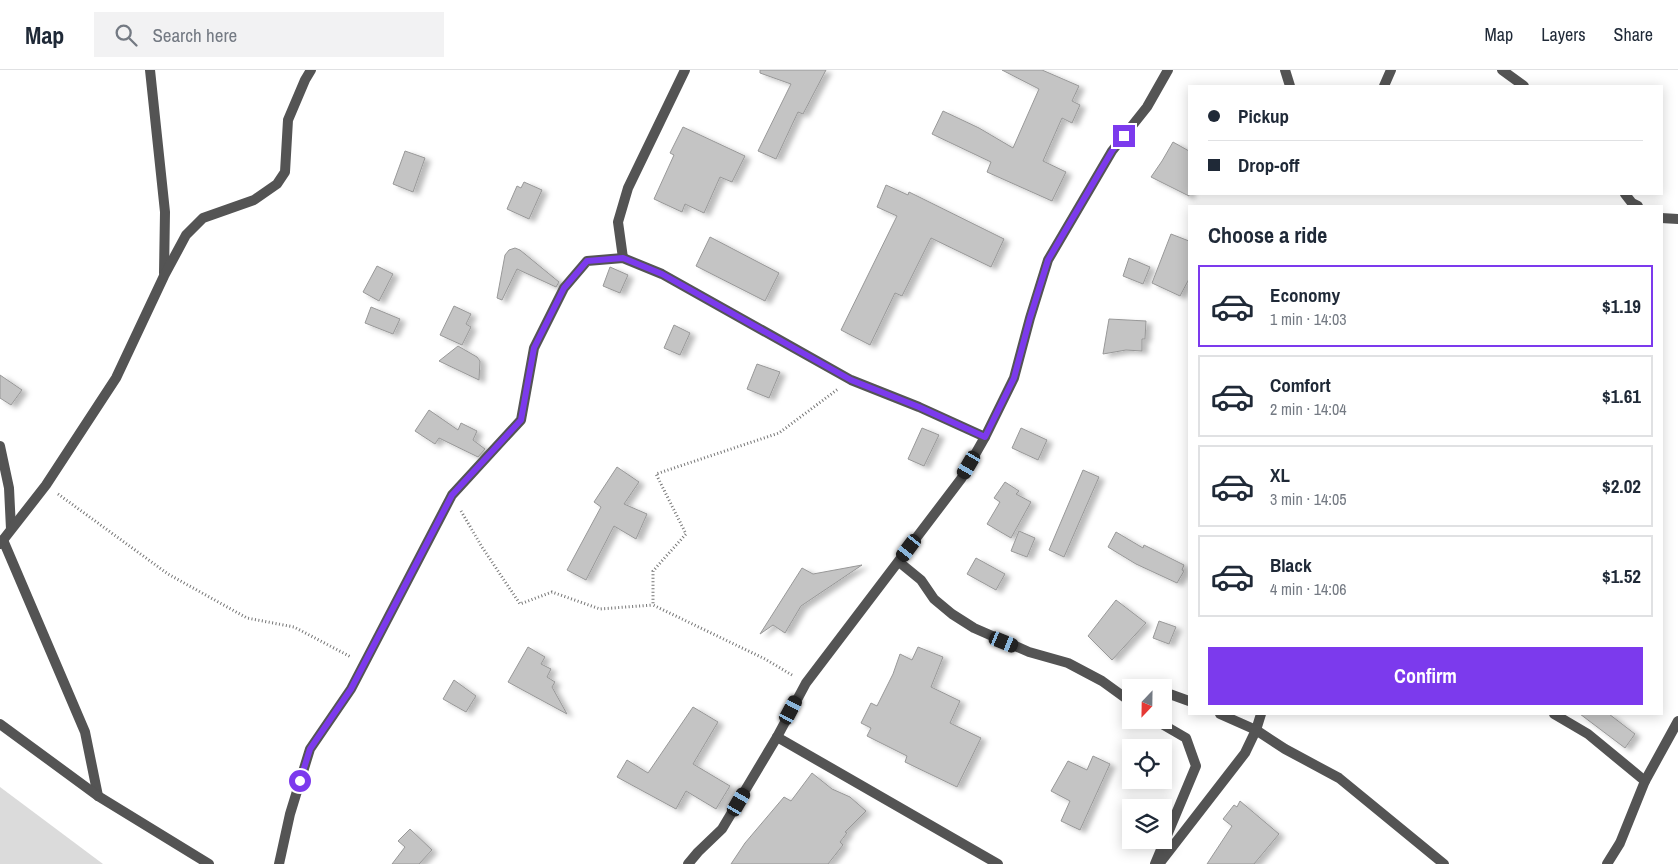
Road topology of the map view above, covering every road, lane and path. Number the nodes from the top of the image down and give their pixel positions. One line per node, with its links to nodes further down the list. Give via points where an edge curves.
1 (150, 70): 16 (street, via 165,212)
2 (312, 70): 16 (street, via 288,120 285,172 277,184 254,200 203,218 186,235)
3 (685, 70): 15 (street, via 628,188 618,222)
4 (1168, 70): 18 (street, via 1147,107 1112,151 1048,260 1014,378)
5 (1285, 70): 8 (street)
6 (1392, 70): 9 (street)
7 (1502, 70): 10 (street)
8 (1290, 85)
9 (1384, 85)
10 (1523, 85)
11 (1626, 195): 12 (street)
12 (1636, 205)
13 (1663, 218): 14 (street)
14 (1678, 219)
15 (623, 258): 17 (street, via 662,274); 21 (street, via 587,261 564,288 534,348 521,420)
16 (164, 276): 20 (street, via 116,378)
17 (851, 380): 18 (street); 25 (path, via 779,432 656,474 686,534 653,570)
18 (985, 437): 24 (street, via 960,479)
19 (0, 446): 22 (street, via 10,488)
20 (46, 485): 22 (street); 26 (path, via 168,574 247,618 294,627)
21 (452, 495): 25 (path, via 520,604 552,592 600,608); 26 (street)
22 (11, 530): 23 (street)
23 (2, 542): 40 (street, via 85,732)
24 (899, 562): 27 (street); 28 (street, via 921,580 934,599 974,628 1029,652 1068,663)
25 (653, 605): 27 (path, via 765,659)
26 (364, 664): 42 (street, via 310,749)
27 (806, 683): 38 (street)
28 (1122, 692)
29 (1172, 695): 30 (street)
30 (1188, 701)
31 (1222, 715): 37 (street)
32 (1261, 715): 37 (street)
33 (1556, 715): 39 (street, via 1588,734)
34 (1678, 721): 39 (street)
35 (0, 724): 40 (street)
36 (1170, 729): 45 (street, via 1186,738 1196,766)
37 (1256, 730): 46 (street, via 1245,753); 47 (street, via 1339,778)
38 (777, 737): 43 (street, via 722,829); 44 (street)
39 (1645, 781): 48 (street, via 1620,843)
40 (98, 796): 41 (street)
41 (209, 864)
42 (279, 864)
43 (688, 864)
44 (998, 864)
45 (1155, 864)
46 (1159, 864)
47 (1444, 864)
48 (1607, 864)

